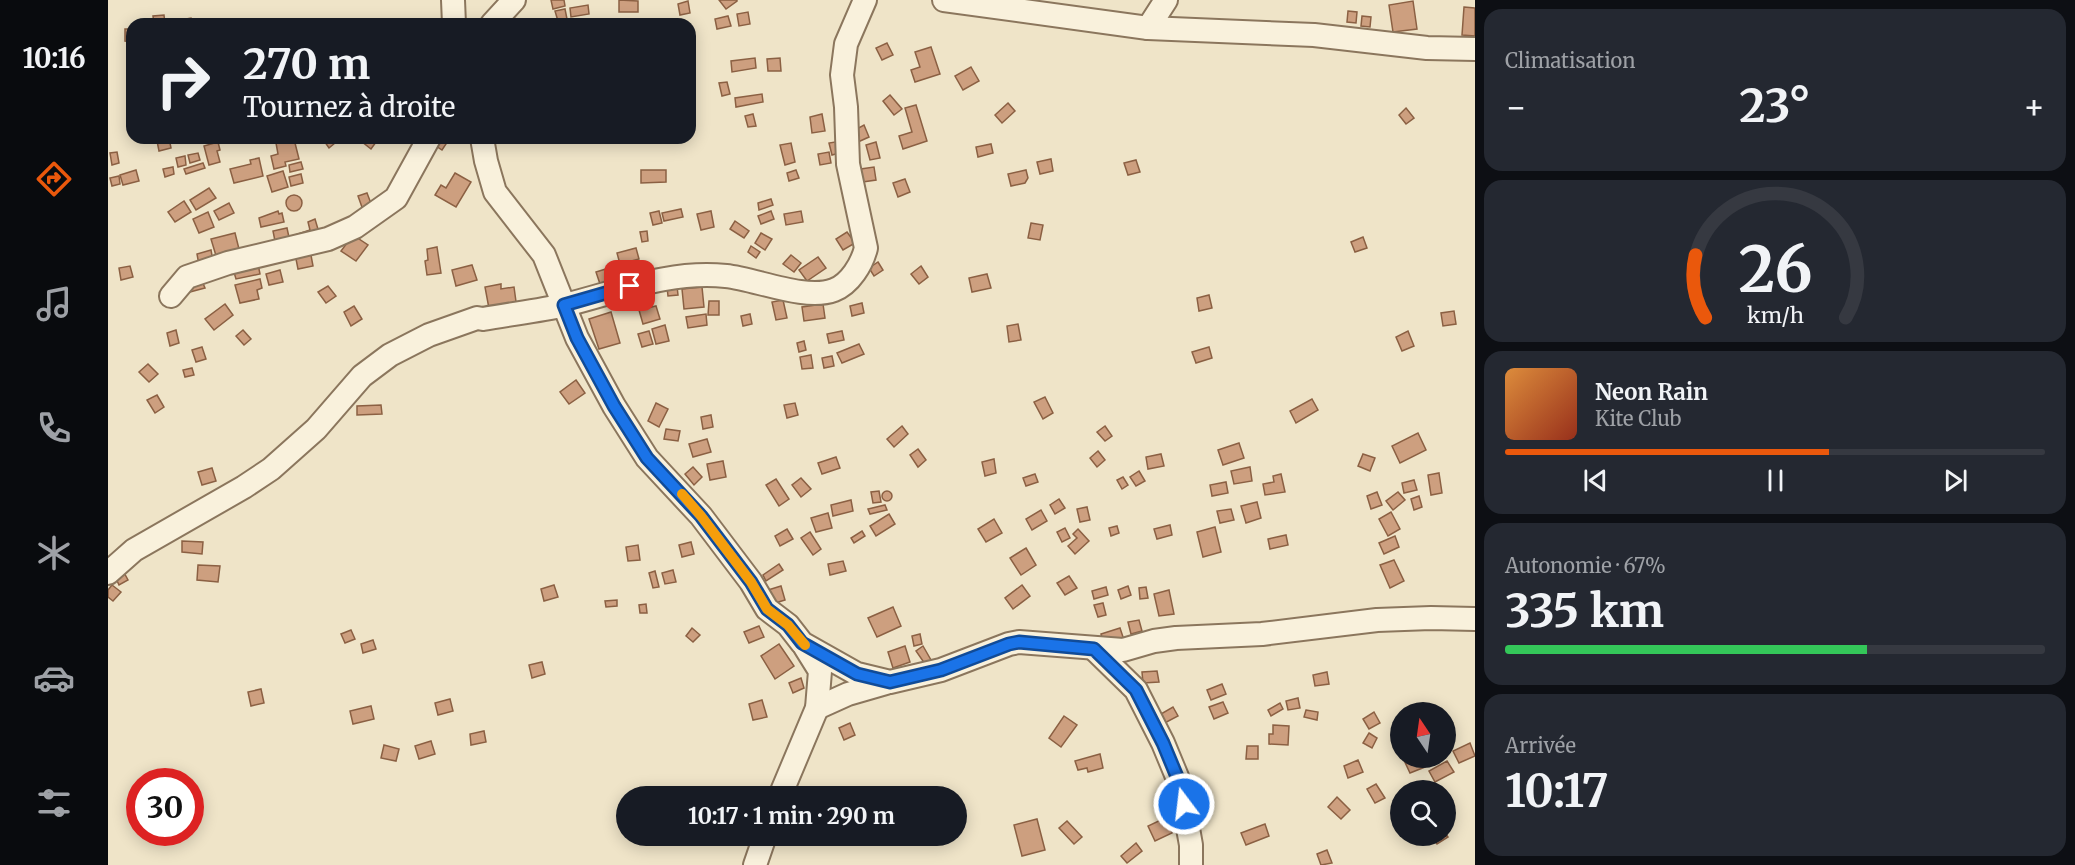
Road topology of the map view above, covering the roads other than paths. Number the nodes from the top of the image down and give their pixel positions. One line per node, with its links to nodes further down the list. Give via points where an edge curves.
1 (453, 0): 6 (street)
2 (514, 0): 7 (street)
3 (865, 0): 13 (street, via 846,44 842,75 848,165 866,248 851,278 836,290 817,293 728,276 676,276)
4 (944, 0): 8 (street)
5 (1166, 0): 8 (street)
6 (454, 18)
7 (498, 18)
8 (1148, 28): 9 (street, via 1314,35 1427,48)
9 (1475, 49)
10 (426, 144): 12 (street, via 396,198 355,227 328,239 187,277)
11 (483, 144): 13 (street, via 495,192 544,255)
12 (171, 296)
13 (564, 305): 14 (street, via 477,318 429,335 390,355 362,376 316,429 271,469 134,550); 16 (street, via 577,338 647,458 701,516 767,609 788,625)
14 (108, 573)
15 (1475, 619): 17 (street, via 1377,620 1262,634 1176,638 1122,650)
16 (802, 643): 18 (street, via 857,674); 19 (street, via 820,671)
17 (1094, 649): 18 (street, via 1019,642 941,670); 23 (street, via 1136,690 1163,743 1180,784)
18 (890, 682): 19 (street)
19 (817, 708): 20 (street)
20 (784, 786)
21 (762, 846): 22 (street)
22 (755, 865)
23 (1191, 865)

